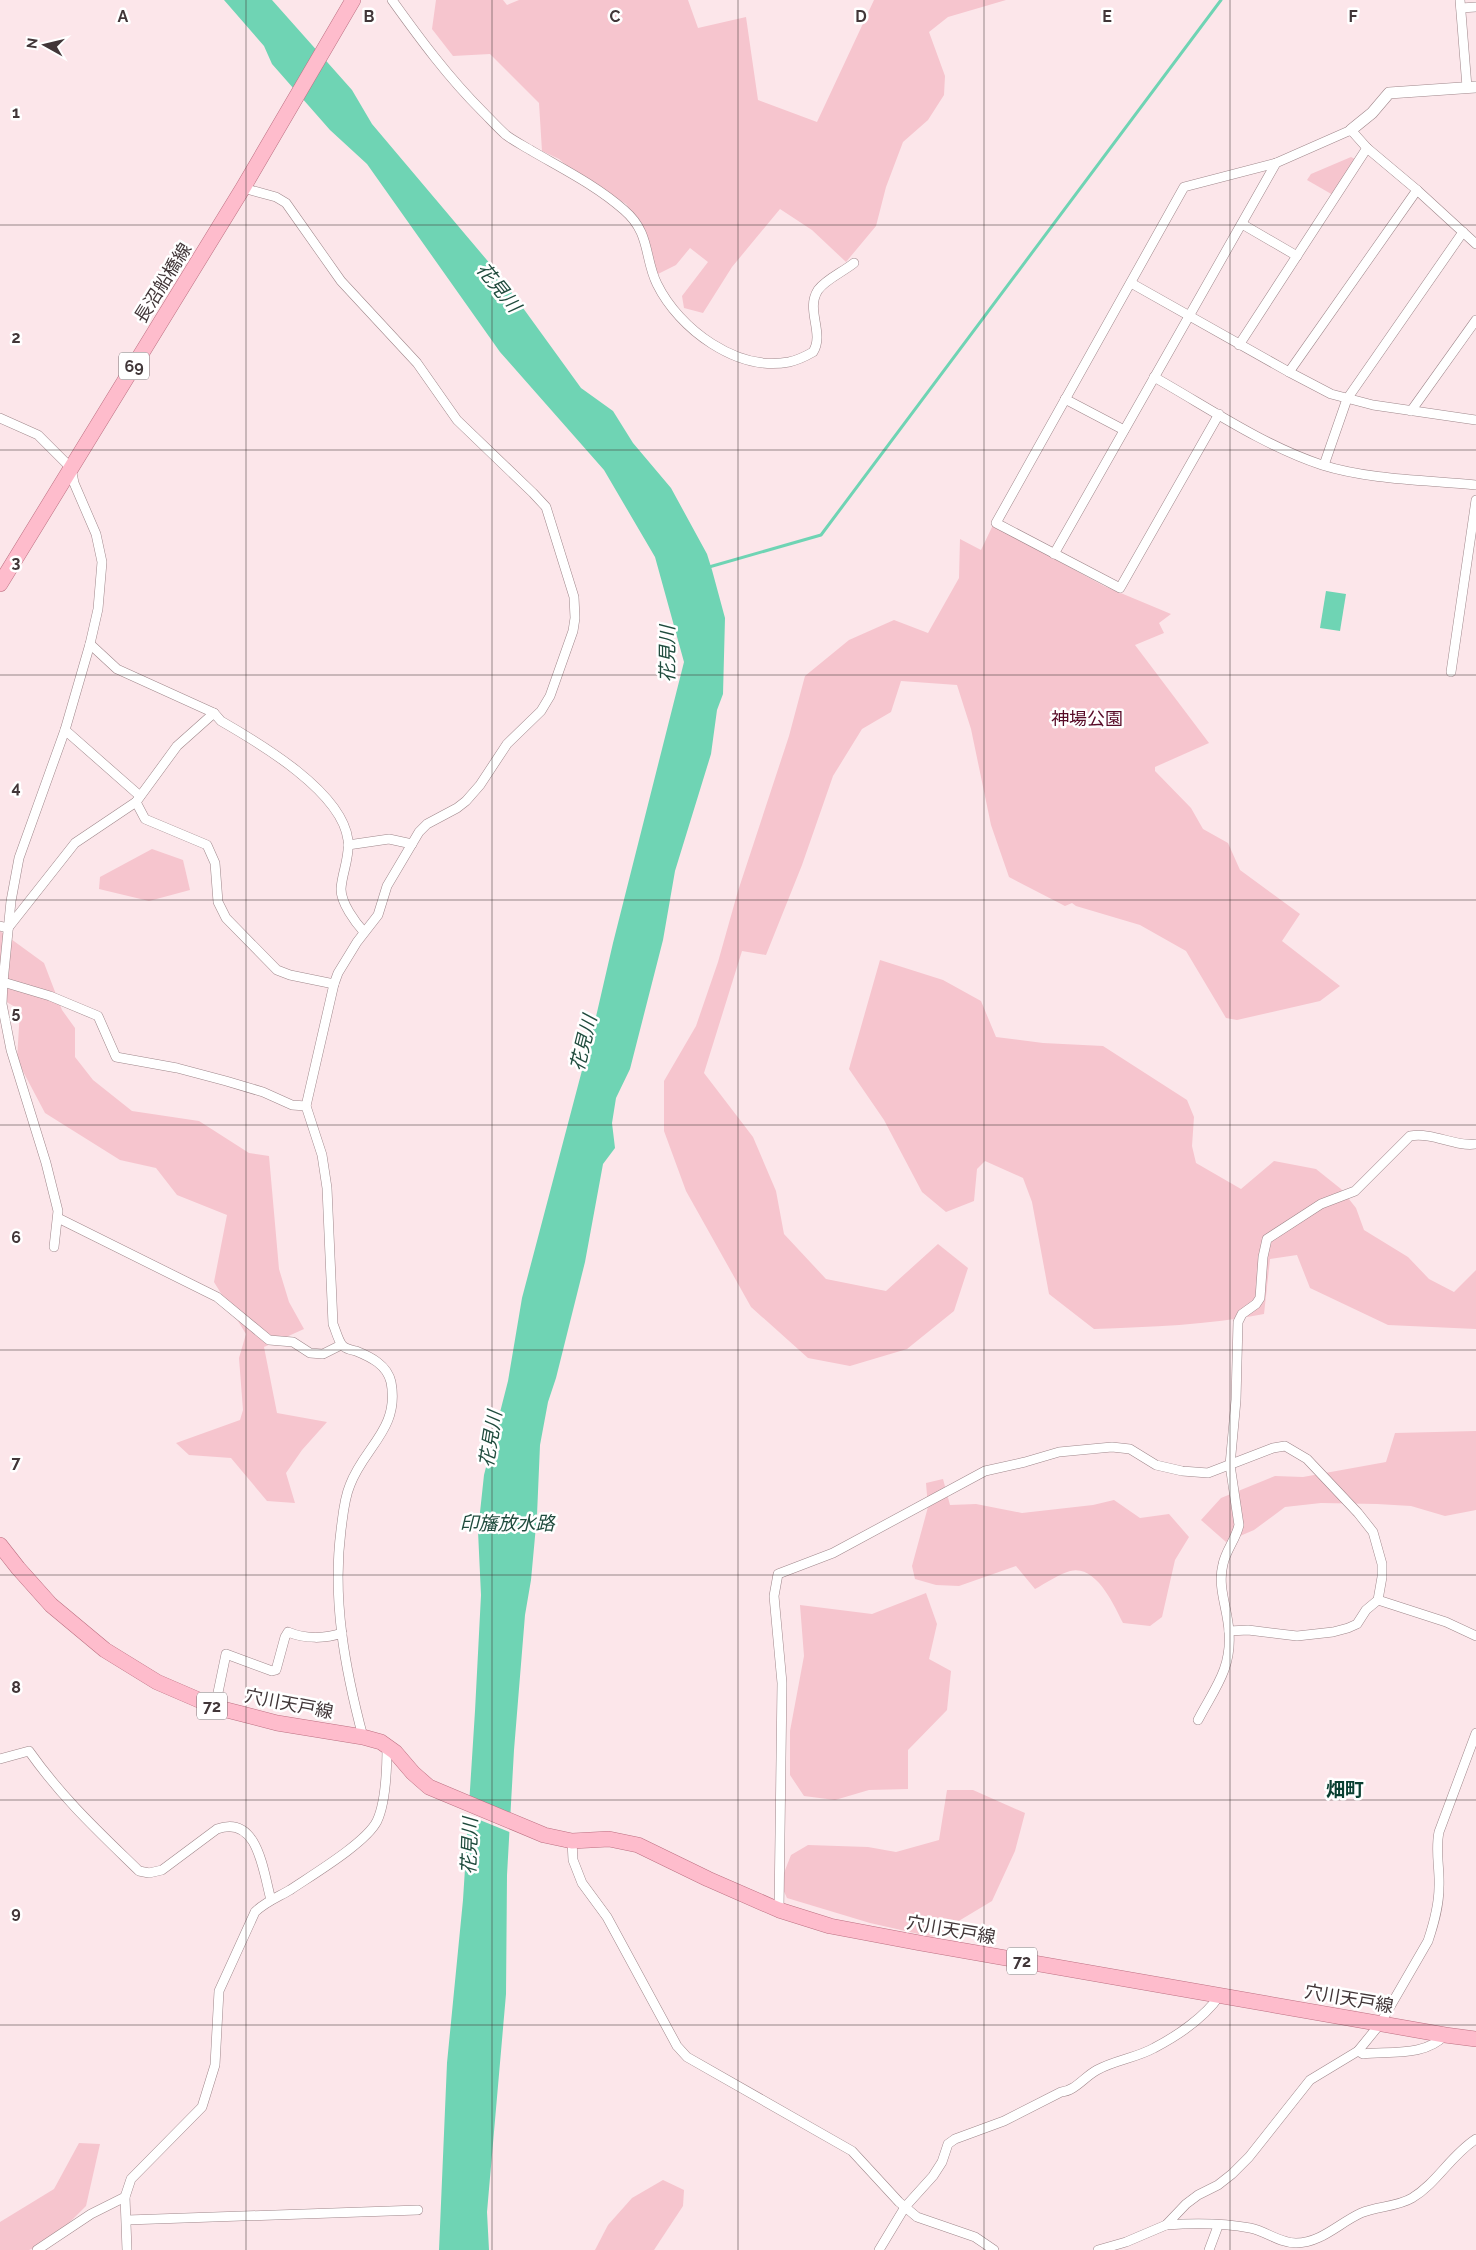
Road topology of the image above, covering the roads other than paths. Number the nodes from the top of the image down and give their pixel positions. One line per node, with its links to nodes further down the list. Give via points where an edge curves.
1 (353, 0): 9 (main road, 長沼船橋線 / 69)
2 (392, 0): 15 (street, via 457,86 506,135 624,210 648,247 656,283 665,298 676,313 714,344 736,355 769,362 788,362 814,352 818,340 814,303 818,290)
3 (1460, 4): 4 (street); 5 (street)
4 (1476, 7)
5 (1472, 87): 6 (street, via 1390,93)
6 (1351, 130): 7 (street); 8 (street)
7 (1367, 148): 10 (street); 14 (street)
8 (1276, 163): 11 (street); 16 (street, via 1184,187)
9 (243, 188): 30 (main road, 長沼船橋線 / 69); 40 (street, via 276,196 286,204 341,281 417,363 457,420 546,508 574,597 573,631 550,696 541,711 507,744 466,801 427,824)
10 (1417, 190): 12 (street); 20 (street)
11 (1242, 224): 14 (street); 17 (street)
12 (1463, 232): 13 (street); 23 (street)
13 (1476, 244)
14 (1297, 256): 19 (street)
15 (854, 263)
16 (1130, 283): 17 (street); 22 (street)
17 (1189, 317): 19 (street); 21 (street)
18 (1476, 320): 24 (street)
19 (1239, 344): 20 (street)
20 (1290, 372): 23 (street)
21 (1154, 377): 25 (street); 28 (street)
22 (1065, 398): 28 (street); 33 (street, via 996,523)
23 (1347, 399): 24 (street); 29 (street)
24 (1411, 411): 27 (street)
25 (1219, 414): 29 (street, via 1281,449); 33 (street, via 1120,588)
26 (0, 418): 30 (street, via 38,435)
27 (1476, 420)
28 (1124, 430): 33 (street)
29 (1324, 465): 31 (street, via 1374,475)
30 (71, 468): 34 (main road, 長沼船橋線 / 69); 35 (street, via 74,483 96,534 102,562 98,609)
31 (1476, 485)
32 (1476, 500): 36 (street)
33 (1054, 554)
34 (0, 584)
35 (90, 644): 37 (street, via 117,668); 38 (street)
36 (1450, 672)
37 (214, 713): 39 (street, via 177,746); 41 (street, via 319,789 345,828)
38 (65, 730): 39 (street); 42 (street, via 19,858)
39 (138, 799): 42 (street, via 75,843); 45 (street, via 145,819 207,844 215,863 221,910 277,970)
40 (412, 844): 41 (street, via 389,839); 43 (street, via 387,886 378,915)
41 (348, 845): 43 (street, via 341,890 355,922)
42 (4, 927): 44 (street)
43 (364, 932): 45 (street)
44 (3, 982): 46 (street); 47 (street, via 50,996 98,1016 116,1056 201,1074 263,1092 292,1105)
45 (334, 984): 47 (street)
46 (1, 1005): 49 (street, via 11,1050 46,1163)
47 (306, 1106): 51 (street, via 322,1156 327,1188 333,1324)
48 (1476, 1144): 52 (street, via 1410,1136 1355,1190 1321,1204 1268,1239 1263,1257 1260,1298 1238,1322)
49 (58, 1218): 50 (street); 51 (street, via 217,1297 269,1340 293,1342 310,1353 323,1354)
50 (54, 1247)
51 (342, 1345): 56 (street, via 384,1366 390,1380 393,1405 387,1423 350,1484 344,1510 337,1568)
52 (1230, 1465): 54 (street, via 1285,1446 1307,1459 1373,1532 1382,1564); 55 (street, via 1239,1525 1228,1548 1221,1580); 66 (street, via 1208,1473 1156,1465 1130,1449 1112,1447 1058,1452 985,1471 833,1553 778,1574 774,1596 782,1683)
53 (0, 1545): 58 (main road, 穴川天戸線 / 72, via 37,1591 105,1650 157,1682)
54 (1378, 1600): 55 (street, via 1357,1624 1333,1632 1297,1636); 57 (street, via 1454,1625)
55 (1229, 1630): 59 (street, via 1229,1657 1222,1680)
56 (342, 1633): 58 (street, via 301,1637 288,1632 276,1670 272,1671 226,1654); 61 (street)
57 (1476, 1636)
58 (215, 1708): 61 (main road, 穴川天戸線 / 72, via 277,1723)
59 (1198, 1720)
60 (1476, 1733): 68 (street, via 1439,1832 1439,1901 1432,1929)
61 (363, 1737): 62 (main road, 穴川天戸線 / 72)
62 (386, 1745): 64 (main road, 穴川天戸線 / 72, via 429,1786 556,1839); 65 (street, via 382,1801 377,1820 369,1832)
63 (0, 1759): 65 (street, via 29,1752 71,1805 139,1871 162,1870 217,1829 227,1825 238,1826 251,1836 258,1851)
64 (572, 1841): 66 (main road, 穴川天戸線 / 72, via 609,1839 638,1845); 74 (street, via 573,1860 582,1883 607,1917 677,2046 687,2057 852,2151)
65 (272, 1900): 73 (street, via 254,1912 219,1991 215,2065 202,2107 131,2179)
66 (779, 1910): 67 (main road, 穴川天戸線 / 72, via 830,1926 891,1938)
67 (1220, 1995): 68 (main road, 穴川天戸線 / 72); 74 (street, via 1192,2023 1154,2048 1095,2071 1068,2092 955,2139 948,2144 933,2176)
68 (1380, 2024): 69 (main road, 穴川天戸線 / 72); 71 (street)
69 (1445, 2035): 70 (main road, 穴川天戸線 / 72); 71 (street, via 1440,2041 1422,2048 1395,2053 1363,2054)
70 (1476, 2039)
71 (1358, 2051): 77 (street, via 1310,2080 1249,2157 1218,2185 1186,2204)
72 (1476, 2139): 78 (street, via 1458,2152 1438,2176 1411,2199 1362,2213 1309,2241 1284,2242 1251,2228)
73 (125, 2197): 76 (street); 79 (street)
74 (904, 2207): 81 (street); 82 (street, via 917,2217 975,2237)
75 (418, 2210): 76 (street)
76 (127, 2220): 80 (street)
77 (1166, 2225): 78 (street); 83 (street)
78 (1218, 2226): 84 (street)
79 (37, 2250)
80 (127, 2250)
81 (879, 2250)
82 (994, 2250)
83 (1098, 2250)
84 (1209, 2250)

